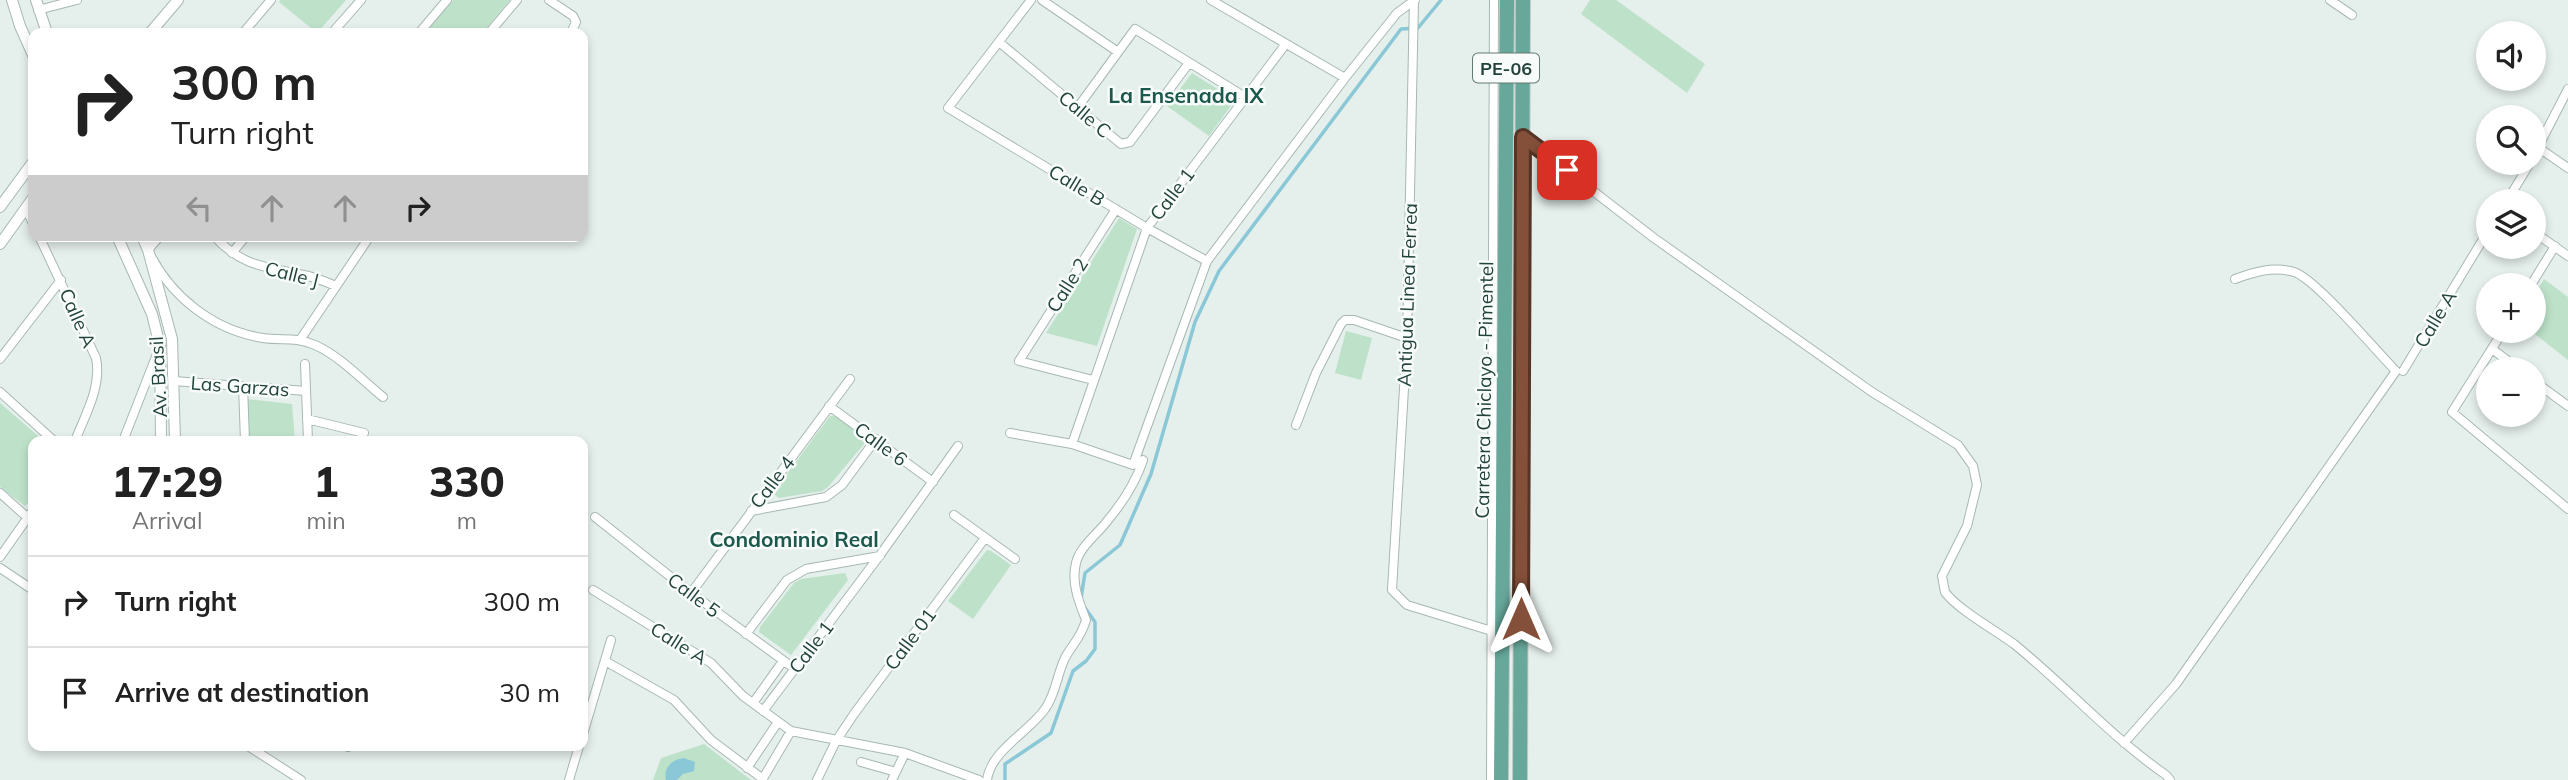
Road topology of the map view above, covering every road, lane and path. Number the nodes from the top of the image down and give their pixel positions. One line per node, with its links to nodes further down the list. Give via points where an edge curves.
1 (12, 0): 28 (street)
2 (77, 0): 18 (street)
3 (178, 0): 21 (street)
4 (271, 0): 22 (street)
5 (360, 0): 23 (street)
6 (447, 0): 24 (street)
7 (517, 0): 25 (street)
8 (549, 0): 26 (street, via 573,16)
9 (1031, 0): 27 (street)
10 (1042, 0): 30 (street)
11 (1211, 0): 29 (street)
12 (1414, 0): 17 (street); 67 (street, Antigua Linea Ferrea)
13 (1494, 0): 117 (street)
14 (1507, 0): 37 (main road, Carretera Chiclayo - Pimentel / PE-06)
15 (1523, 0): 38 (main road, Carretera Chiclayo - Pimentel / PE-06)
16 (2330, 0): 19 (street)
17 (1403, 3): 32 (street)
18 (37, 5): 20 (street)
19 (2352, 15)
20 (45, 28)
21 (154, 28)
22 (247, 28)
23 (336, 28)
24 (423, 28)
25 (493, 28)
26 (573, 28)
27 (999, 42): 35 (street, Calle C); 45 (street, Calle B, via 948,107)
28 (28, 44)
29 (1285, 45): 32 (street); 34 (street, Calle 1)
30 (1118, 52): 31 (street, via 1135,29); 35 (street)
31 (1189, 64): 34 (street); 35 (street, Calle C, via 1127,144 1121,144)
32 (1345, 78): 62 (street)
33 (2568, 89): 36 (street)
34 (1245, 97): 47 (street, Calle 1)
35 (1078, 107)
36 (2546, 132)
37 (1505, 137): 38 (main road, via 1512,141); 117 (main road, Carretera Chiclayo - Pimentel / PE-06)
38 (1523, 137): 129 (street, via 1654,238 1872,392 1958,445 1973,466 1976,485 1964,533 1942,576 1945,592 2014,645); 144 (main road, Carretera Chiclayo - Pimentel / PE-06)
39 (2546, 157): 40 (street)
40 (2568, 168)
41 (28, 169): 43 (street)
42 (28, 205): 44 (street)
43 (0, 207)
44 (26, 208): 46 (street); 56 (street)
45 (1116, 209): 47 (street, Calle B); 77 (street, Calle 2, via 1019,361)
46 (28, 212)
47 (1147, 228): 62 (street, Calle B); 77 (street, Calle 1)
48 (2546, 241): 57 (street)
49 (42, 242): 65 (street, Calle A)
50 (120, 242): 70 (street, Av. Brasil, via 152,314)
51 (145, 242): 58 (street, Av. Brasil)
52 (155, 242): 58 (street)
53 (220, 242): 60 (street, Calle J)
54 (241, 242): 60 (street)
55 (366, 242): 66 (street)
56 (0, 243)
57 (2555, 247): 61 (street); 63 (street)
58 (148, 250): 68 (street, via 177,294 208,317 254,336); 78 (street, Av. Brasil, via 172,339)
59 (2476, 251): 75 (street, Calle A)
60 (232, 253): 66 (street, Calle J, via 268,269 308,275)
61 (2568, 256)
62 (1207, 261): 98 (street, via 1133,465)
63 (2539, 273)
64 (2235, 279): 129 (street, via 2261,270 2294,272 2314,285 2396,371 2176,684)
65 (61, 280): 73 (street); 91 (street, Calle A, via 98,370)
66 (336, 286): 68 (street)
67 (1407, 338): 87 (street, via 1345,320 1316,373); 117 (street, Antigua Linea Ferrea, via 1392,590 1407,605)
68 (300, 340): 83 (street, via 327,351)
69 (2496, 343): 71 (street)
70 (160, 346): 92 (street); 93 (street, Av. Brasil)
71 (2492, 349): 72 (street); 103 (street, via 2452,412)
72 (2503, 357)
73 (0, 359)
74 (305, 364): 81 (street)
75 (2403, 371)
76 (849, 379): 84 (street, Calle 4)
77 (1093, 380): 98 (street, Calle 1)
78 (174, 381): 79 (street, Las Garzas); 94 (street, Av. Brasil)
79 (243, 386): 81 (street, Las Garzas); 95 (street)
80 (2546, 390): 85 (street)
81 (306, 391): 86 (street)
82 (0, 392): 90 (street)
83 (383, 397)
84 (829, 406): 97 (street, Calle 6); 104 (street, Calle 4)
85 (2568, 406)
86 (307, 419): 88 (street); 96 (street)
87 (1296, 425)
88 (364, 433)
89 (1010, 433): 98 (street)
90 (48, 436)
91 (77, 436)
92 (125, 436)
93 (161, 436)
94 (175, 436)
95 (245, 436)
96 (308, 436)
97 (876, 439): 101 (street, Calle 6); 104 (street, via 842,485 826,497)
98 (1072, 444)
99 (958, 446): 101 (street, Calle 1)
100 (1143, 460): 141 (street, via 1128,493 1076,561 1074,578 1086,620 1077,643 1065,656 1048,705 1003,751)
101 (933, 482): 110 (street, Calle 1)
102 (0, 493): 105 (street)
103 (2568, 509)
104 (751, 511): 116 (street, Calle 4)
105 (28, 513)
106 (954, 515): 109 (street)
107 (28, 517): 111 (street)
108 (595, 517): 116 (street, Calle 5)
109 (985, 538): 112 (street); 128 (street, Calle 01)
110 (880, 555): 118 (street, via 806,569 787,580); 122 (street, Calle 1)
111 (0, 557)
112 (1014, 559)
113 (0, 568): 114 (street)
114 (28, 585)
115 (593, 590): 123 (street, Calle A, via 711,663)
116 (691, 593): 118 (street, Calle 5)
117 (1496, 632): 142 (street); 143 (main road, Carretera Chiclayo - Pimentel / PE-06)
118 (746, 634): 121 (street, Calle 5)
119 (611, 640): 120 (street)
120 (605, 661): 125 (street); 134 (street, via 674,700 711,740)
121 (783, 661): 122 (street, Calle 5); 123 (street)
122 (795, 669): 124 (street, Calle 1)
123 (753, 704): 124 (street, Calle A)
124 (763, 710): 126 (street, Calle A)
125 (588, 717)
126 (778, 722): 127 (street, Calle A); 134 (street)
127 (791, 731): 128 (street); 136 (street)
128 (836, 741): 132 (street); 139 (street, Calle 01)
129 (2124, 743): 145 (street)
130 (256, 751): 137 (street)
131 (578, 751): 138 (street)
132 (905, 753): 135 (street); 140 (street)
133 (861, 762): 135 (street)
134 (747, 768): 136 (street)
135 (894, 776)
136 (762, 779)
137 (301, 780)
138 (569, 780)
139 (817, 780)
140 (979, 780)
141 (987, 780)
142 (1491, 780)
143 (1501, 780)
144 (1520, 780)
145 (2170, 780)

